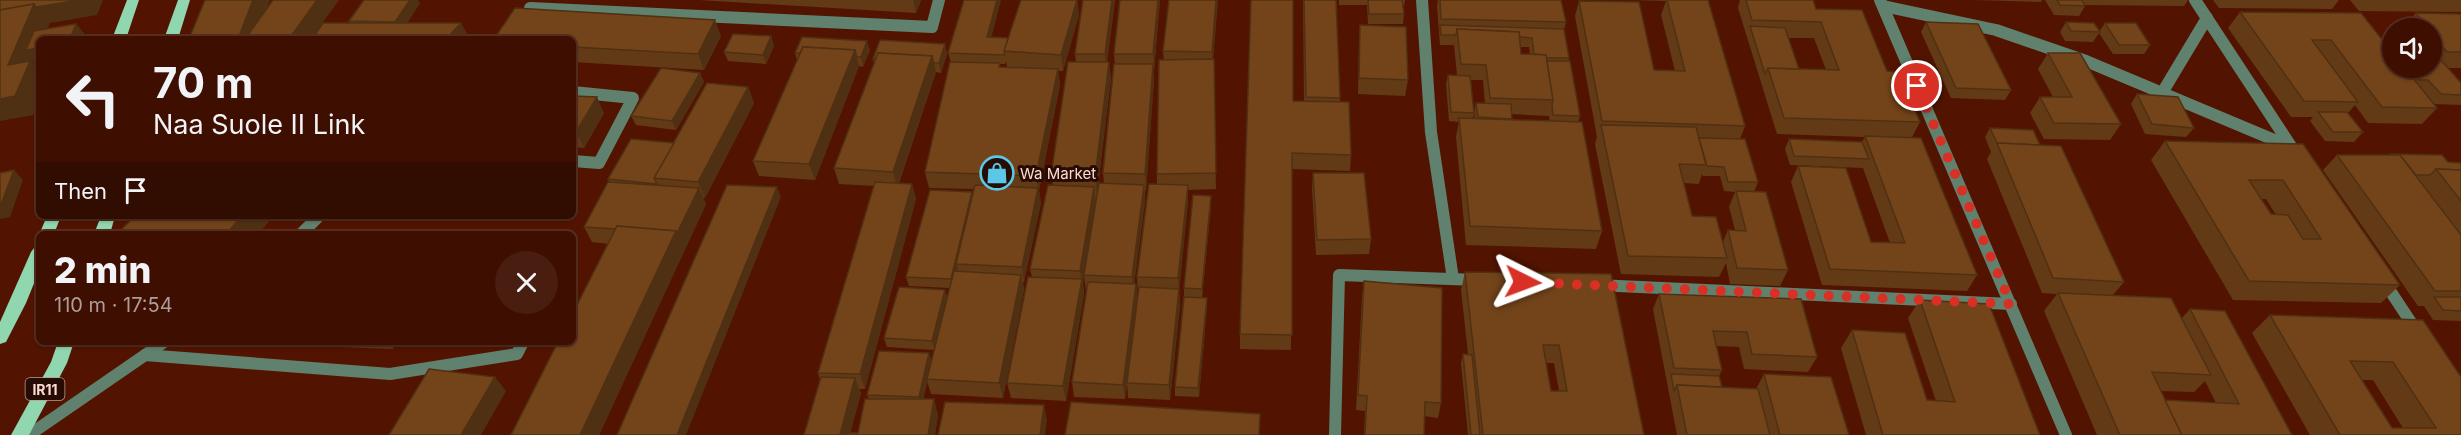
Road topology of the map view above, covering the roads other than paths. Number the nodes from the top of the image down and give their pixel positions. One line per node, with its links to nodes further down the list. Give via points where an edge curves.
1 (133, 0): 9 (main road)
2 (184, 0): 10 (main road)
3 (939, 0): 7 (street, via 932,27)
4 (1422, 0): 20 (street, via 1431,132)
5 (2195, 0): 8 (street)
6 (1882, 3): 12 (street, via 1996,30); 23 (street)
7 (530, 8)
8 (2207, 18): 12 (street); 13 (street)
9 (120, 36)
10 (172, 36)
11 (576, 93): 14 (street, via 633,98 598,163)
12 (2162, 93): 13 (street)
13 (2292, 147): 15 (street)
14 (576, 161)
15 (2305, 167)
16 (316, 219): 17 (street)
17 (304, 231)
18 (36, 259): 24 (main road)
19 (2373, 265): 25 (street)
20 (1453, 279): 21 (street); 32 (street, via 1340,275)
21 (1488, 280)
22 (1582, 285): 23 (street)
23 (2011, 304): 33 (street)
24 (0, 337)
25 (2425, 344)
26 (65, 345): 30 (main road, IR11)
27 (160, 345): 29 (street)
28 (522, 345): 29 (street, via 518,354 390,374)
29 (145, 355): 31 (street)
30 (20, 435)
31 (29, 435)
32 (1335, 435)
33 (2066, 435)

